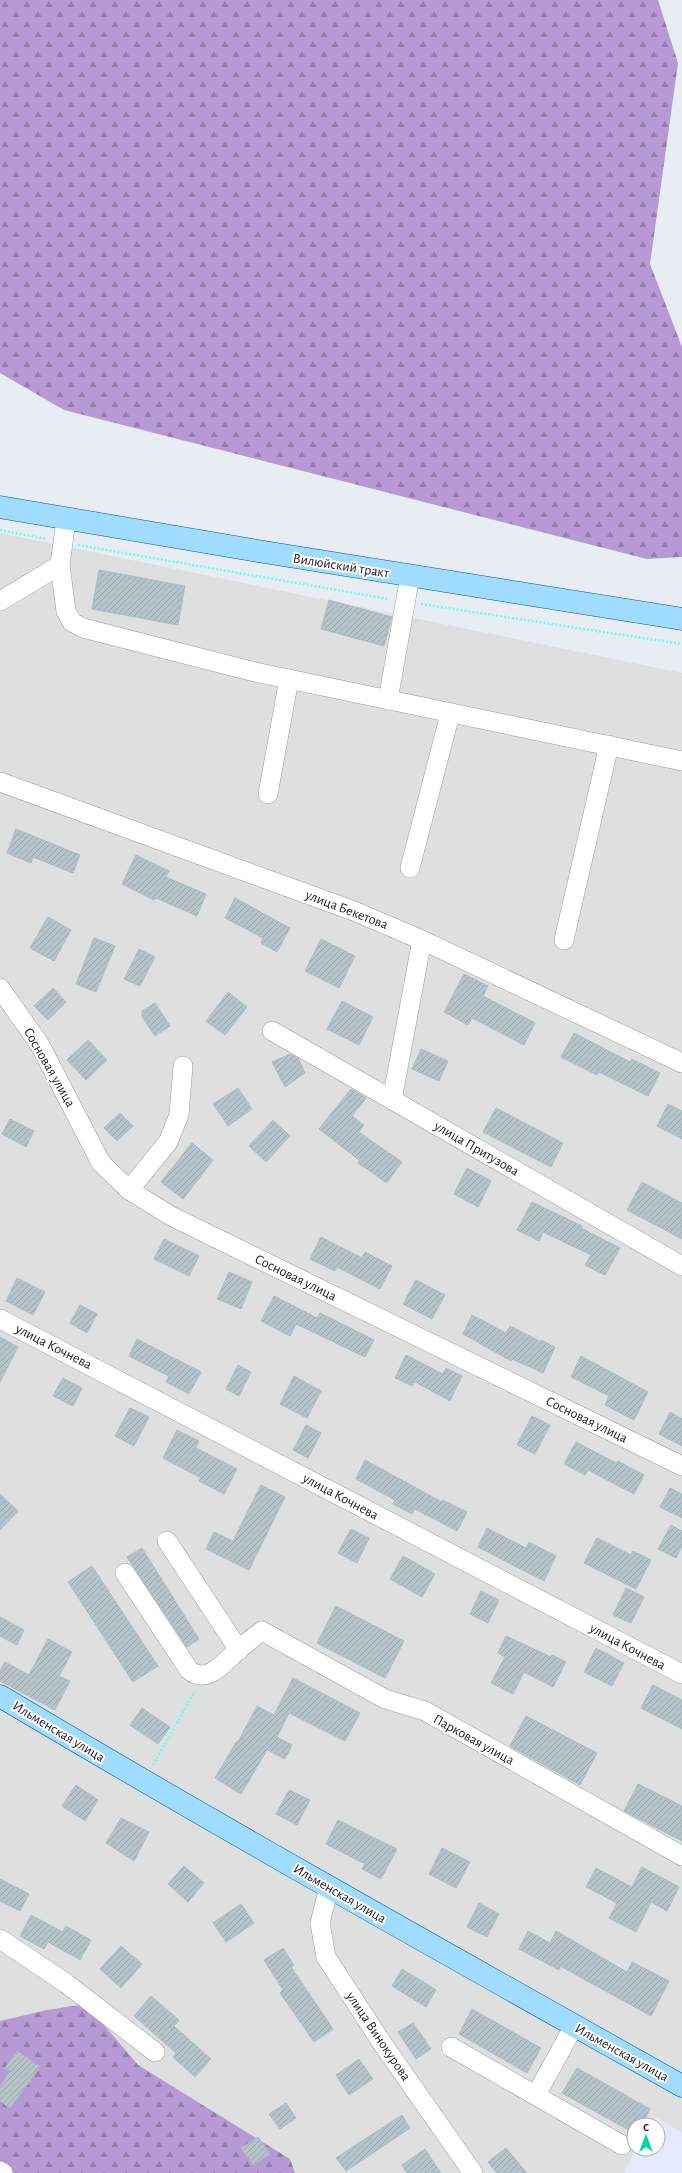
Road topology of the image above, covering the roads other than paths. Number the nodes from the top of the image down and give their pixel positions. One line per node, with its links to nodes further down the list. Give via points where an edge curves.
1 (0, 507): 2 (main road, Вилюйский тракт)
2 (66, 520): 3 (street); 4 (main road, Вилюйский тракт)
3 (60, 565): 5 (street); 7 (street, via 66,611 72,622 83,628)
4 (410, 576): 6 (main road, Вилюйский тракт); 8 (street)
5 (0, 601)
6 (682, 619)
7 (289, 679): 8 (street); 13 (street)
8 (388, 700): 9 (street)
9 (450, 714): 10 (street); 14 (street)
10 (609, 746): 11 (street); 16 (street)
11 (682, 761)
12 (0, 782): 15 (street, улица Бекетова, via 354,911)
13 (268, 794)
14 (410, 868)
15 (422, 940): 19 (street, улица Бекетова); 21 (street)
16 (564, 940)
17 (0, 988): 22 (street, Сосновая улица, via 40,1045 101,1163)
18 (272, 1031): 21 (street, улица Притузова)
19 (682, 1063)
20 (183, 1066): 22 (street, via 179,1116 168,1142)
21 (392, 1100): 23 (street, улица Притузова)
22 (129, 1190): 25 (street, Сосновая улица, via 171,1216)
23 (682, 1266)
24 (0, 1319): 29 (street, улица Кочнева)
25 (682, 1466)
26 (167, 1541): 28 (street)
27 (125, 1573): 28 (street, via 194,1675 204,1676 214,1672)
28 (238, 1650): 31 (street, Парковая улица, via 262,1631 385,1699 425,1711)
29 (682, 1674)
30 (0, 1696): 32 (main road, Ильменская улица)
31 (682, 1856)
32 (329, 1887): 34 (main road, Ильменская улица); 42 (street, улица Винокурова, via 320,1923 326,1957 382,2043)
33 (0, 1939): 36 (street, via 67,1984)
34 (574, 2026): 37 (main road, Ильменская улица); 38 (street)
35 (451, 2047): 38 (street)
36 (155, 2052)
37 (682, 2086)
38 (536, 2095): 39 (street)
39 (622, 2145)
40 (0, 2171): 41 (street)
41 (3, 2173)
42 (473, 2173)

